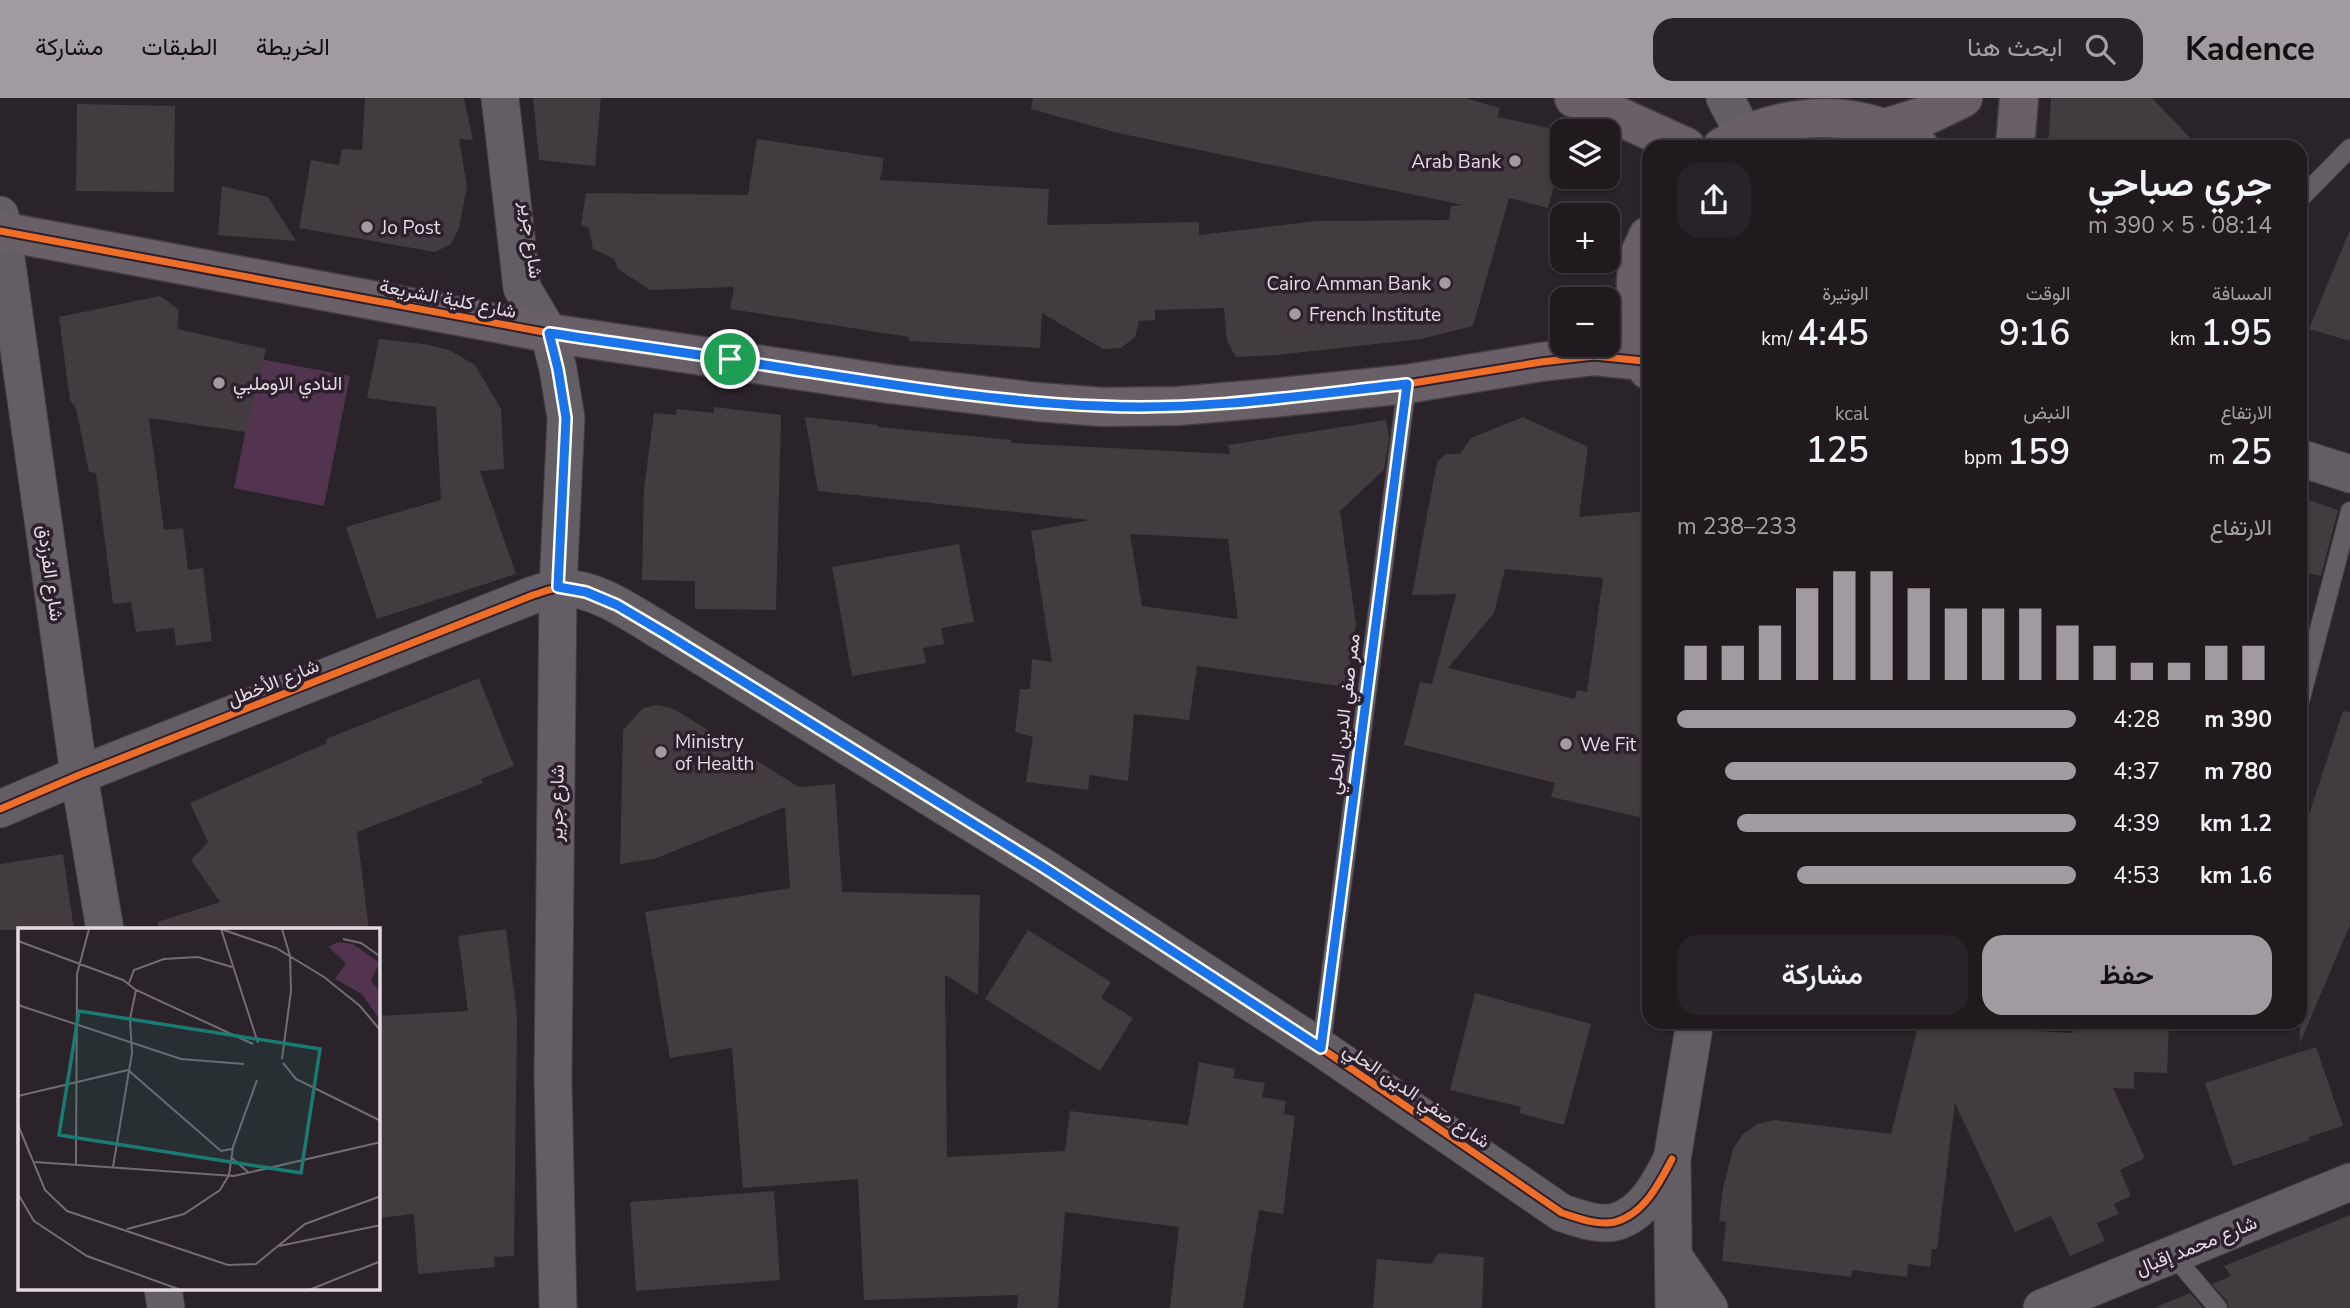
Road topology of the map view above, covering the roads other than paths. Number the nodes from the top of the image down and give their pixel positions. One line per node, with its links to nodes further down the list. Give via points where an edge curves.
1 (500, 98): 15 (street, شارع جرير, via 522,288)
2 (1574, 98): 7 (street)
3 (1726, 98): 8 (street)
4 (1963, 98): 6 (street)
5 (2019, 98): 10 (street)
6 (1882, 129): 8 (street, via 1850,119 1797,118); 9 (street)
7 (1671, 140)
8 (1733, 140)
9 (1909, 140)
10 (2016, 140)
11 (2350, 148): 12 (lane)
12 (2307, 192)
13 (1, 226): 15 (street, شارع كلية الشريعة); 24 (street, شارع الفرزدق)
14 (1642, 250): 16 (street, via 1635,313)
15 (549, 333): 18 (street, شارع كلية الشريعة, via 889,384 1103,407 1192,405); 22 (street, شارع جرير, via 566,418)
16 (1642, 346)
17 (1642, 364): 18 (street, شارع كلية الشريعة, via 1594,356)
18 (1407, 384): 28 (lane, ممر صفي الدين الحلي)
19 (2307, 460): 20 (street)
20 (2350, 474)
21 (2350, 511): 23 (lane)
22 (558, 587): 24 (street, شارع الأخطل); 28 (street, شارع صفي الدين الحلي, via 617,605 666,634 1043,867); 35 (street, شارع جرير, via 553,1078)
23 (2307, 675)
24 (79, 775): 25 (street, شارع الأخطل); 26 (street, شارع الفرزدق)
25 (0, 809)
26 (104, 928)
27 (1694, 1029): 29 (street)
28 (1321, 1048): 29 (street, شارع صفي الدين الحلي, via 1562,1213 1589,1222 1614,1222 1633,1213 1655,1192)
29 (1672, 1159): 32 (street)
30 (2350, 1182): 31 (street, شارع محمد إقبال)
31 (2173, 1255): 38 (street, شارع محمد إقبال); 39 (lane)
32 (1674, 1257): 36 (street); 37 (street)
33 (163, 1290): 34 (street)
34 (166, 1308)
35 (558, 1308)
36 (1674, 1308)
37 (1709, 1308)
38 (2042, 1308)
39 (2218, 1308)

